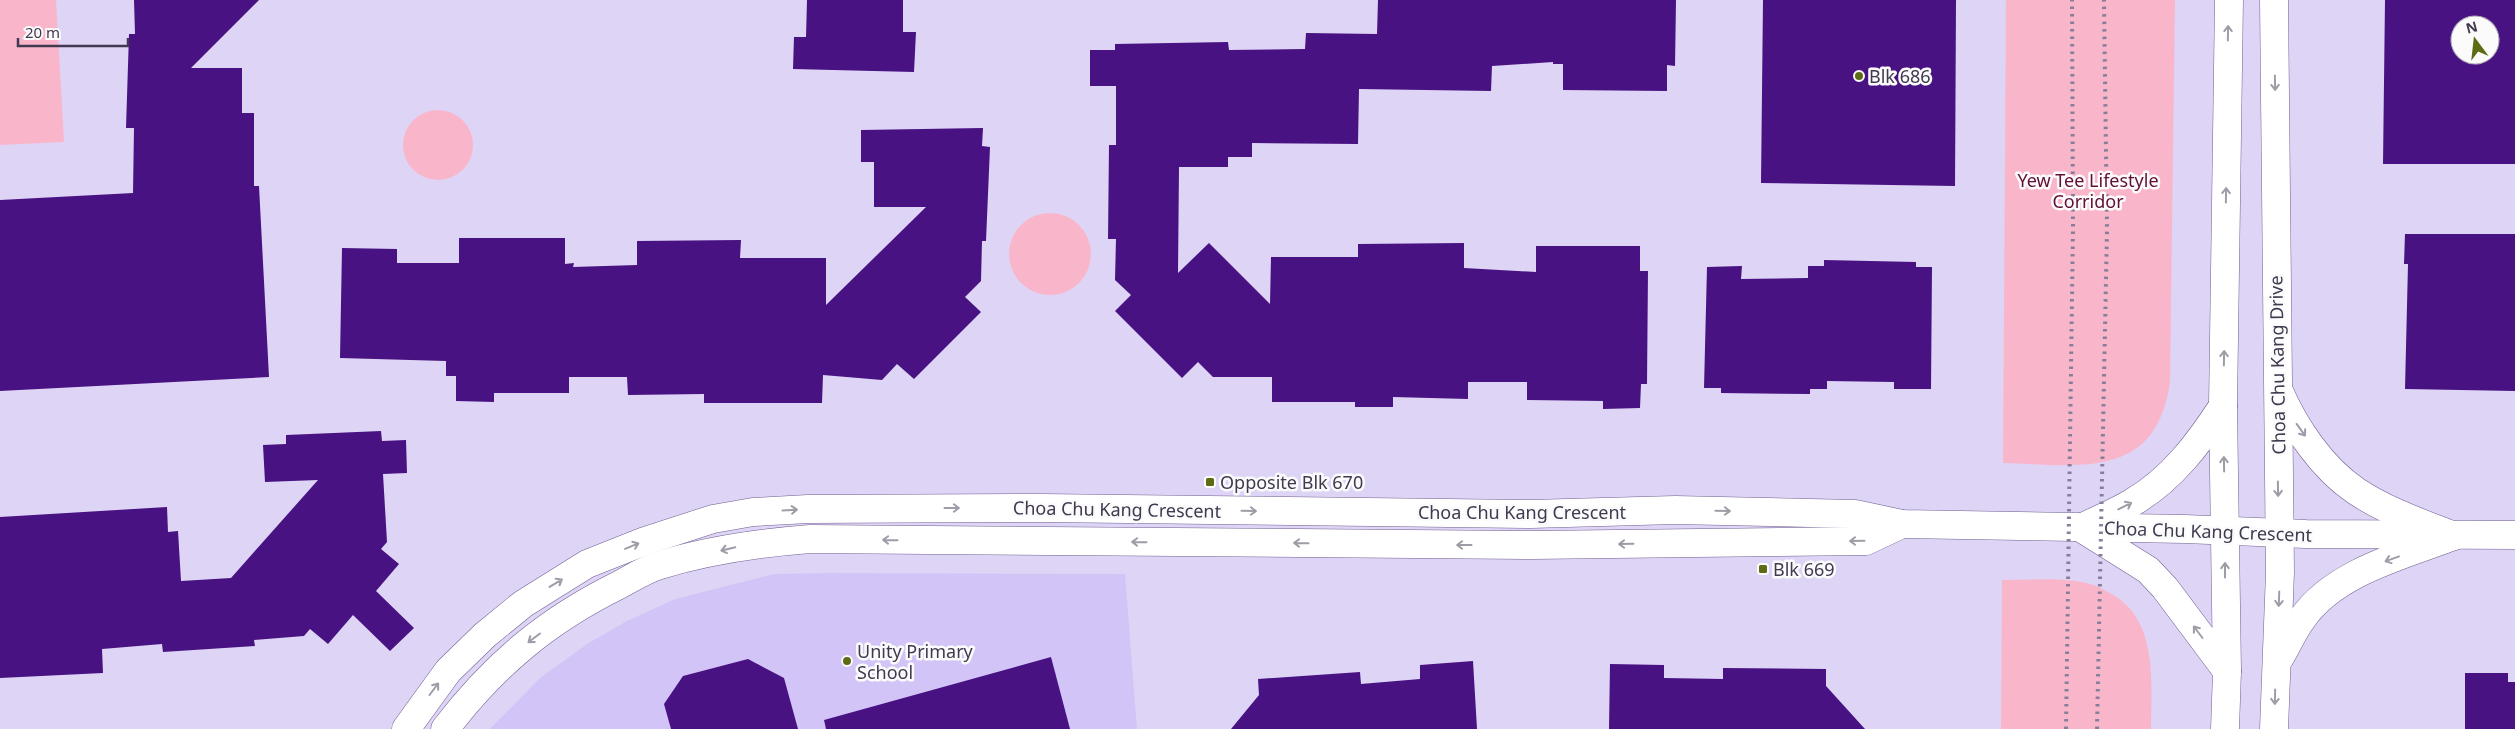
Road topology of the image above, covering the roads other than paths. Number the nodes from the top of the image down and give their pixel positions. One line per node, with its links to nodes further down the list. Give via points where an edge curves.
1 (2229, 0): 4 (street, one-way to 1)
2 (2274, 0): 3 (street, Choa Chu Kang Drive, one-way to 3)
3 (2277, 388): 8 (street, Choa Chu Kang Drive, one-way to 8); 9 (street, one-way to 9, via 2300,430 2334,473 2356,491 2394,512)
4 (2223, 406): 6 (street, one-way to 4, via 2135,501 2171,472 2200,442); 7 (street, one-way to 4)
5 (1902, 524): 6 (street, Choa Chu Kang Crescent); 13 (street, Choa Chu Kang Crescent, one-way to 5, via 448,671 523,604 587,564 713,519 753,512 1042,508 1531,514 1674,510 1855,514); 14 (street, Choa Chu Kang Crescent, one-way to 14, via 1866,541 1533,545 810,539 749,544 658,565 604,592 506,659 471,695)
6 (2081, 528): 7 (street, Choa Chu Kang Crescent); 12 (street, one-way to 6, via 2148,570)
7 (2225, 531): 8 (street, Choa Chu Kang Crescent); 12 (street, one-way to 7)
8 (2279, 533): 9 (street, Choa Chu Kang Crescent); 11 (street, Choa Chu Kang Drive, one-way to 11)
9 (2454, 536): 10 (street, Choa Chu Kang Crescent); 11 (street, one-way to 11, via 2366,568 2325,594 2302,618)
10 (2515, 536)
11 (2276, 665): 16 (street, Choa Chu Kang Drive, one-way to 16)
12 (2227, 671): 15 (street)
13 (406, 729)
14 (445, 729)
15 (2225, 729)
16 (2274, 729)

